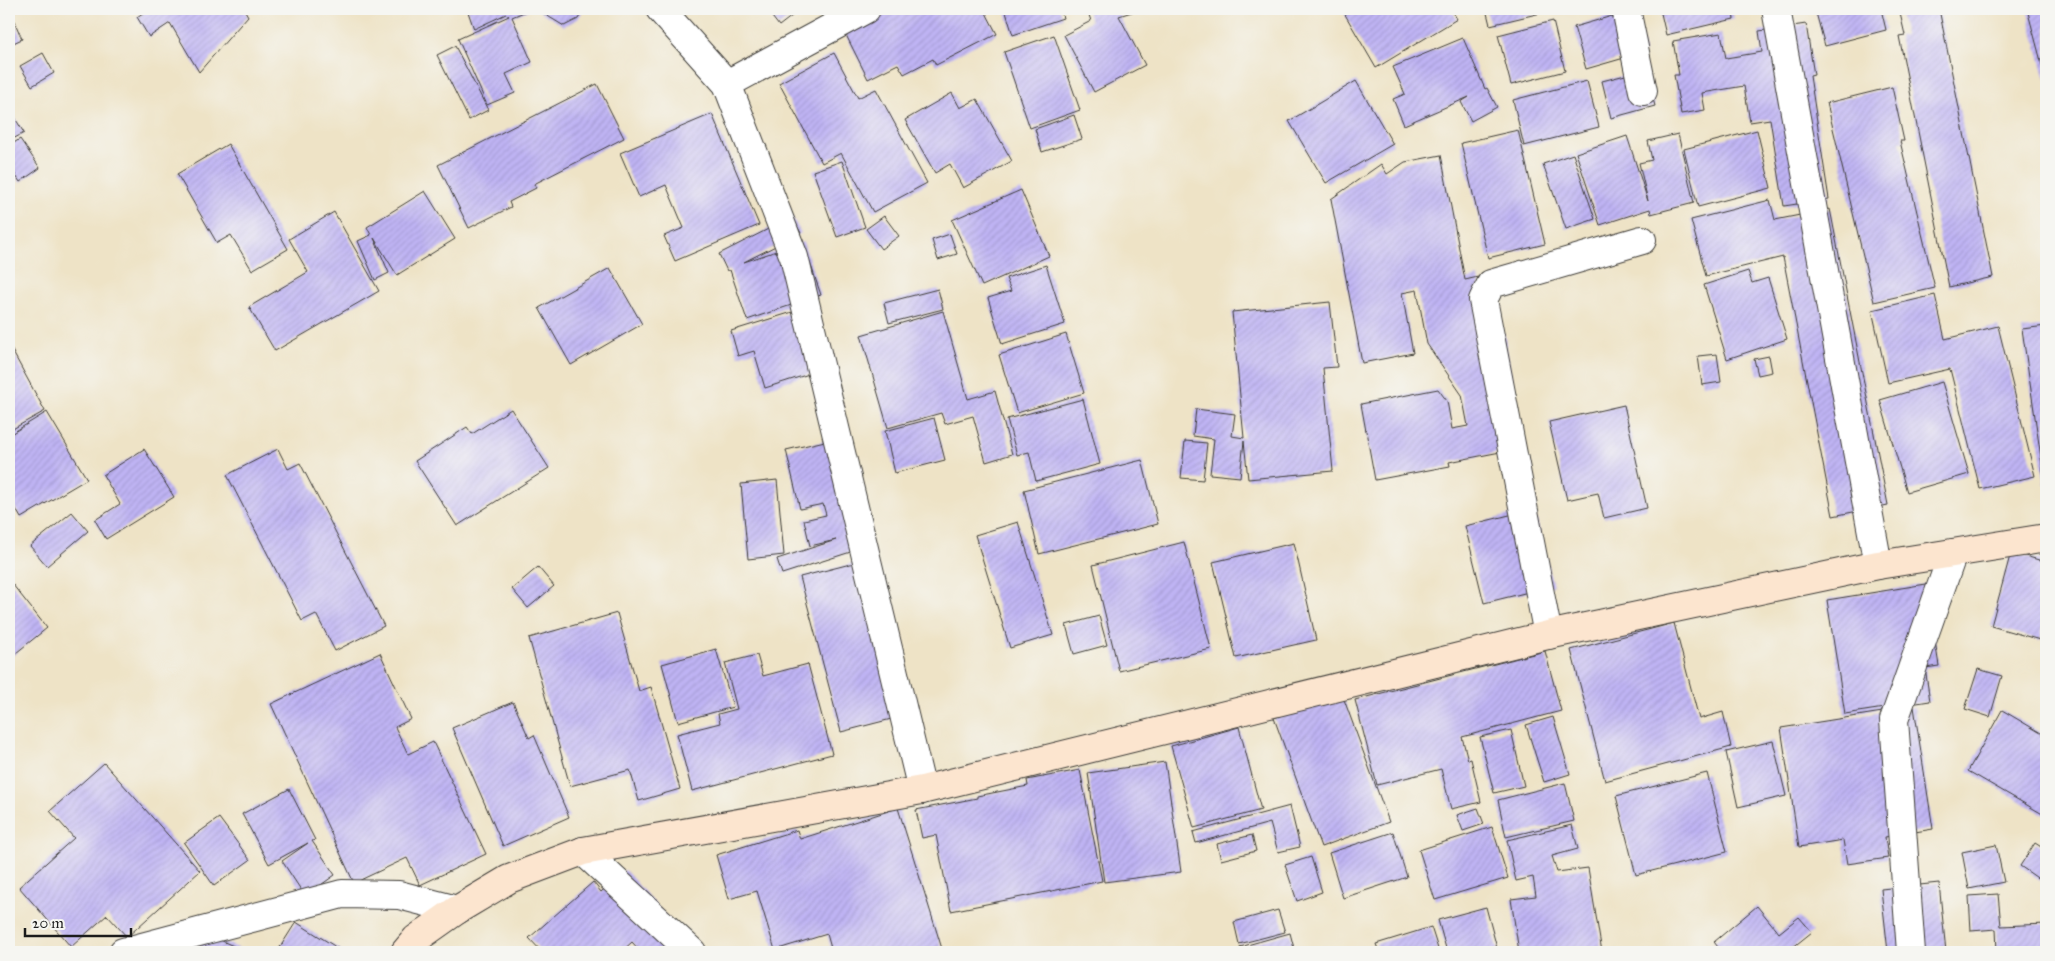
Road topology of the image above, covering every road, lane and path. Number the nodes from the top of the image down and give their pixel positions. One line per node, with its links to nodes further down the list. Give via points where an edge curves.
1 (660, 9): 5 (street)
2 (866, 9): 5 (street)
3 (1626, 9): 6 (street)
4 (1776, 9): 10 (street)
5 (727, 84): 12 (street, via 794,257)
6 (1642, 91)
7 (1642, 240): 11 (street, via 1491,284 1483,300)
8 (2046, 538): 9 (main road)
9 (1953, 553): 10 (main road); 18 (street, via 1894,720)
10 (1878, 565): 11 (main road)
11 (1548, 635): 12 (main road)
12 (922, 790): 13 (main road)
13 (583, 851): 14 (main road, via 509,879); 17 (street)
14 (457, 910): 15 (street, via 399,895 342,894); 16 (main road, via 416,939)
15 (123, 952)
16 (405, 952)
17 (692, 952)
18 (1911, 952)

